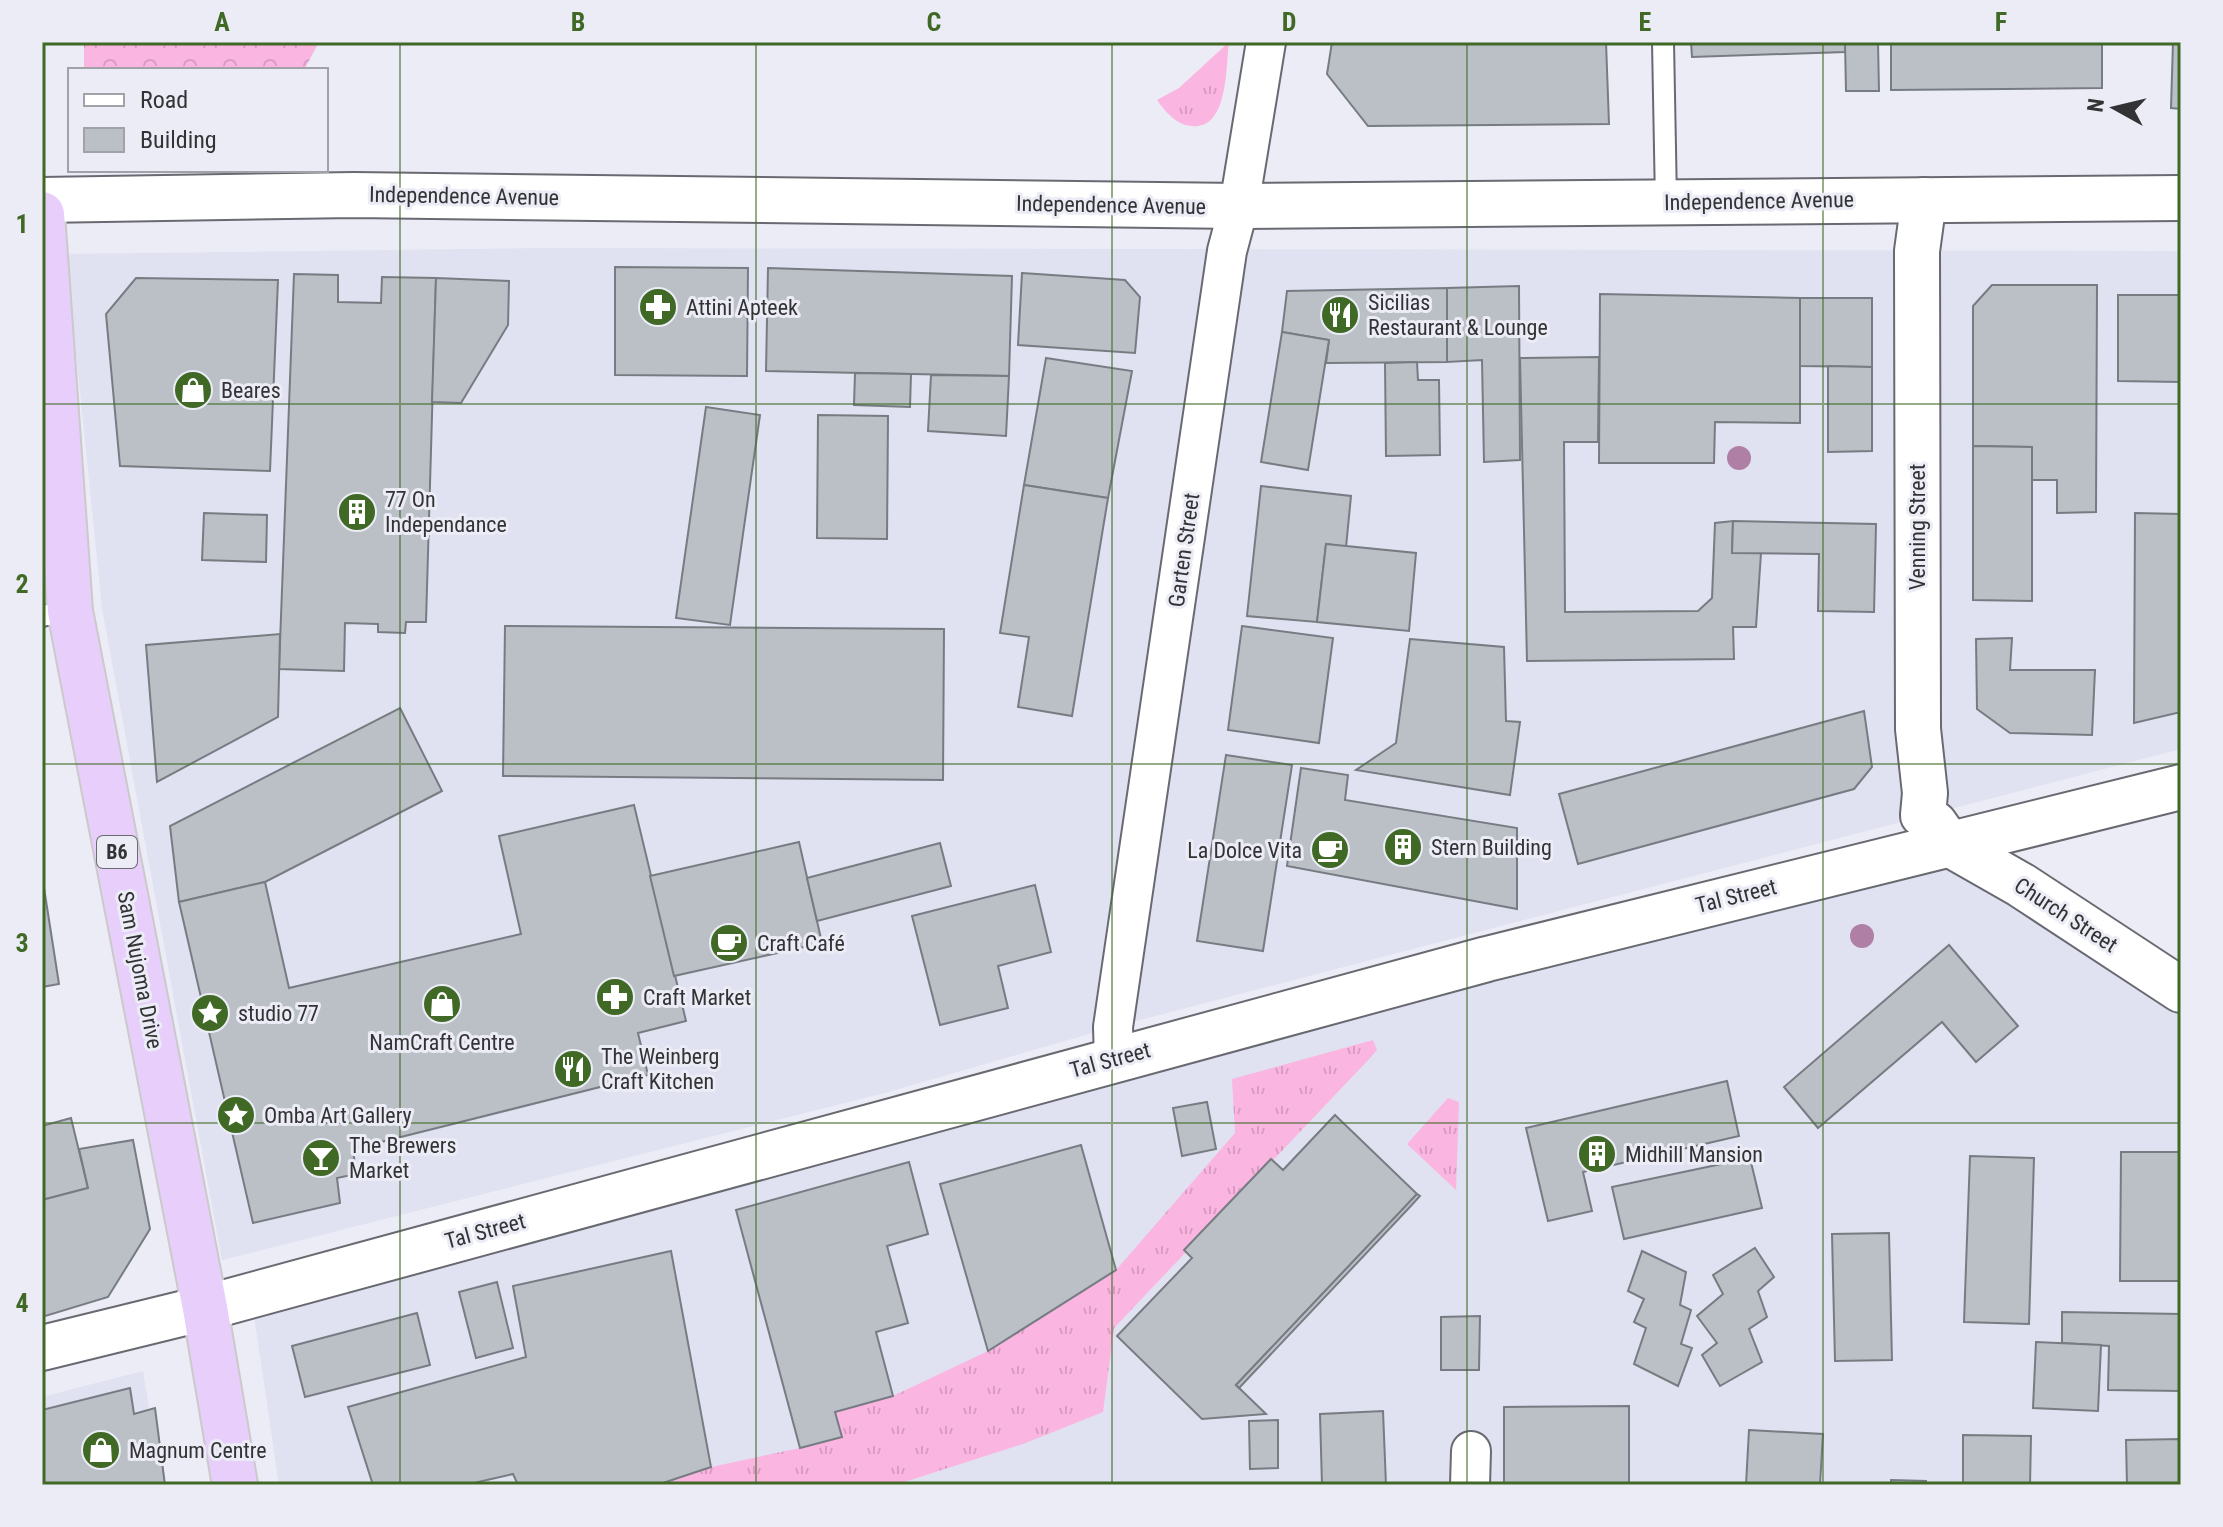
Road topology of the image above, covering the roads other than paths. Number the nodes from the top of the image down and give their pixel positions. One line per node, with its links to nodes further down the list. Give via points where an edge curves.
1 (1266, 42): 7 (street, Garten Street)
2 (1663, 42): 6 (lane)
3 (2181, 198): 5 (street, Independence Avenue)
4 (42, 200): 7 (street, Independence Avenue, via 354,195)
5 (1924, 200): 6 (street, Independence Avenue); 11 (street, Venning Street, via 1917,251 1918,729 1923,815)
6 (1666, 202): 7 (street, Independence Avenue)
7 (1239, 206): 13 (street, Garten Street, via 1227,251 1113,1027)
8 (42, 214): 9 (highway, Sam Nujoma Drive / B6)
9 (56, 614): 14 (highway, Sam Nujoma Drive / B6)
10 (2181, 787): 11 (street, Tal Street)
11 (1949, 844): 12 (street, Church Street); 13 (street, Tal Street, via 1529,948)
12 (2181, 990)
13 (1114, 1059): 14 (street, Tal Street)
14 (205, 1308): 15 (street, Tal Street); 16 (highway, Sam Nujoma Drive / B6)
15 (42, 1348)
16 (235, 1485)

